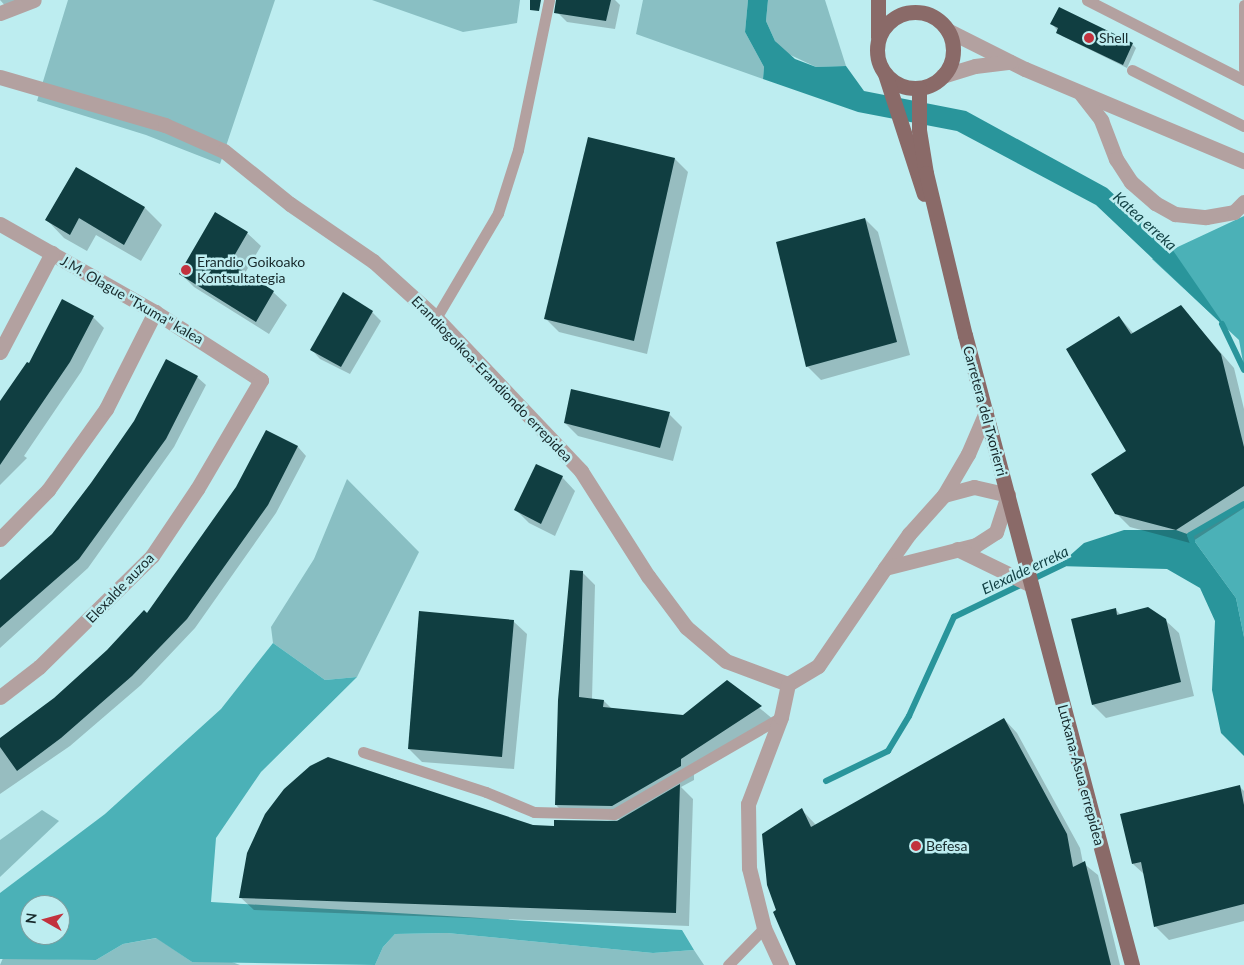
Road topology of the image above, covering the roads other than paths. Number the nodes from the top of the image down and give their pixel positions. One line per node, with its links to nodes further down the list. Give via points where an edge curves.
1 (34, 0): 7 (street)
2 (549, 0): 26 (lane, via 518,150 498,214)
3 (878, 0): 9 (main road)
4 (1087, 0): 16 (lane)
5 (1244, 5): 11 (lane)
6 (921, 7): 8 (main road); 9 (main road, via 892,19)
7 (0, 13)
8 (947, 30): 10 (street); 14 (main road, via 952,59)
9 (878, 37): 13 (main road, via 878,63)
10 (1010, 62): 14 (street, via 975,66); 18 (street)
11 (1244, 69)
12 (1132, 70): 19 (lane)
13 (885, 74): 17 (main road, via 894,83); 23 (main road, Carretera del Txorierri, via 913,168)
14 (942, 76): 17 (main road)
15 (0, 77): 26 (street, Erandiogoikoa-Erandiondo errepidea, via 165,124 224,151 290,204 373,261)
16 (1244, 80)
17 (919, 88): 23 (main road, Carretera del Txorierri, via 919,130)
18 (1080, 93): 20 (street); 21 (street, via 1101,120 1116,159 1131,182 1155,203 1175,214 1206,217 1234,212)
19 (1244, 126)
20 (1244, 161)
21 (1244, 202)
22 (0, 224): 24 (street, J.M. Olague "Txuma" kalea)
23 (942, 237): 29 (main road, Carretera del Txorierri)
24 (52, 253): 25 (street, J.M. Olague "Txuma" kalea); 27 (street)
25 (155, 312): 28 (street, J.M. Olague "Txuma" kalea); 32 (street, via 106,409 48,490)
26 (436, 318): 36 (street, Erandiogoikoa-Erandiondo errepidea, via 581,471 648,576 686,627 726,661)
27 (0, 352)
28 (261, 380): 37 (street, Elexalde auzoa, via 197,489 152,556 39,667)
29 (986, 412): 30 (street, via 968,454); 31 (main road, Carretera del Txorierri)
30 (944, 495): 31 (street, via 974,487); 34 (street, via 909,534)
31 (1008, 495): 33 (street, via 996,532 976,545); 35 (main road, Carretera del Txorierri)
32 (0, 539)
33 (957, 549): 34 (street); 35 (street)
34 (885, 568): 36 (street, via 818,666)
35 (1031, 585): 43 (main road, Lutxana-Asua errepidea)
36 (788, 684): 38 (street)
37 (0, 697)
38 (781, 717): 39 (lane, via 614,814 534,812 486,792); 40 (street, via 748,804 749,868)
39 (363, 752)
40 (764, 928): 41 (lane); 42 (street)
41 (728, 965)
42 (781, 965)
43 (1132, 965)

